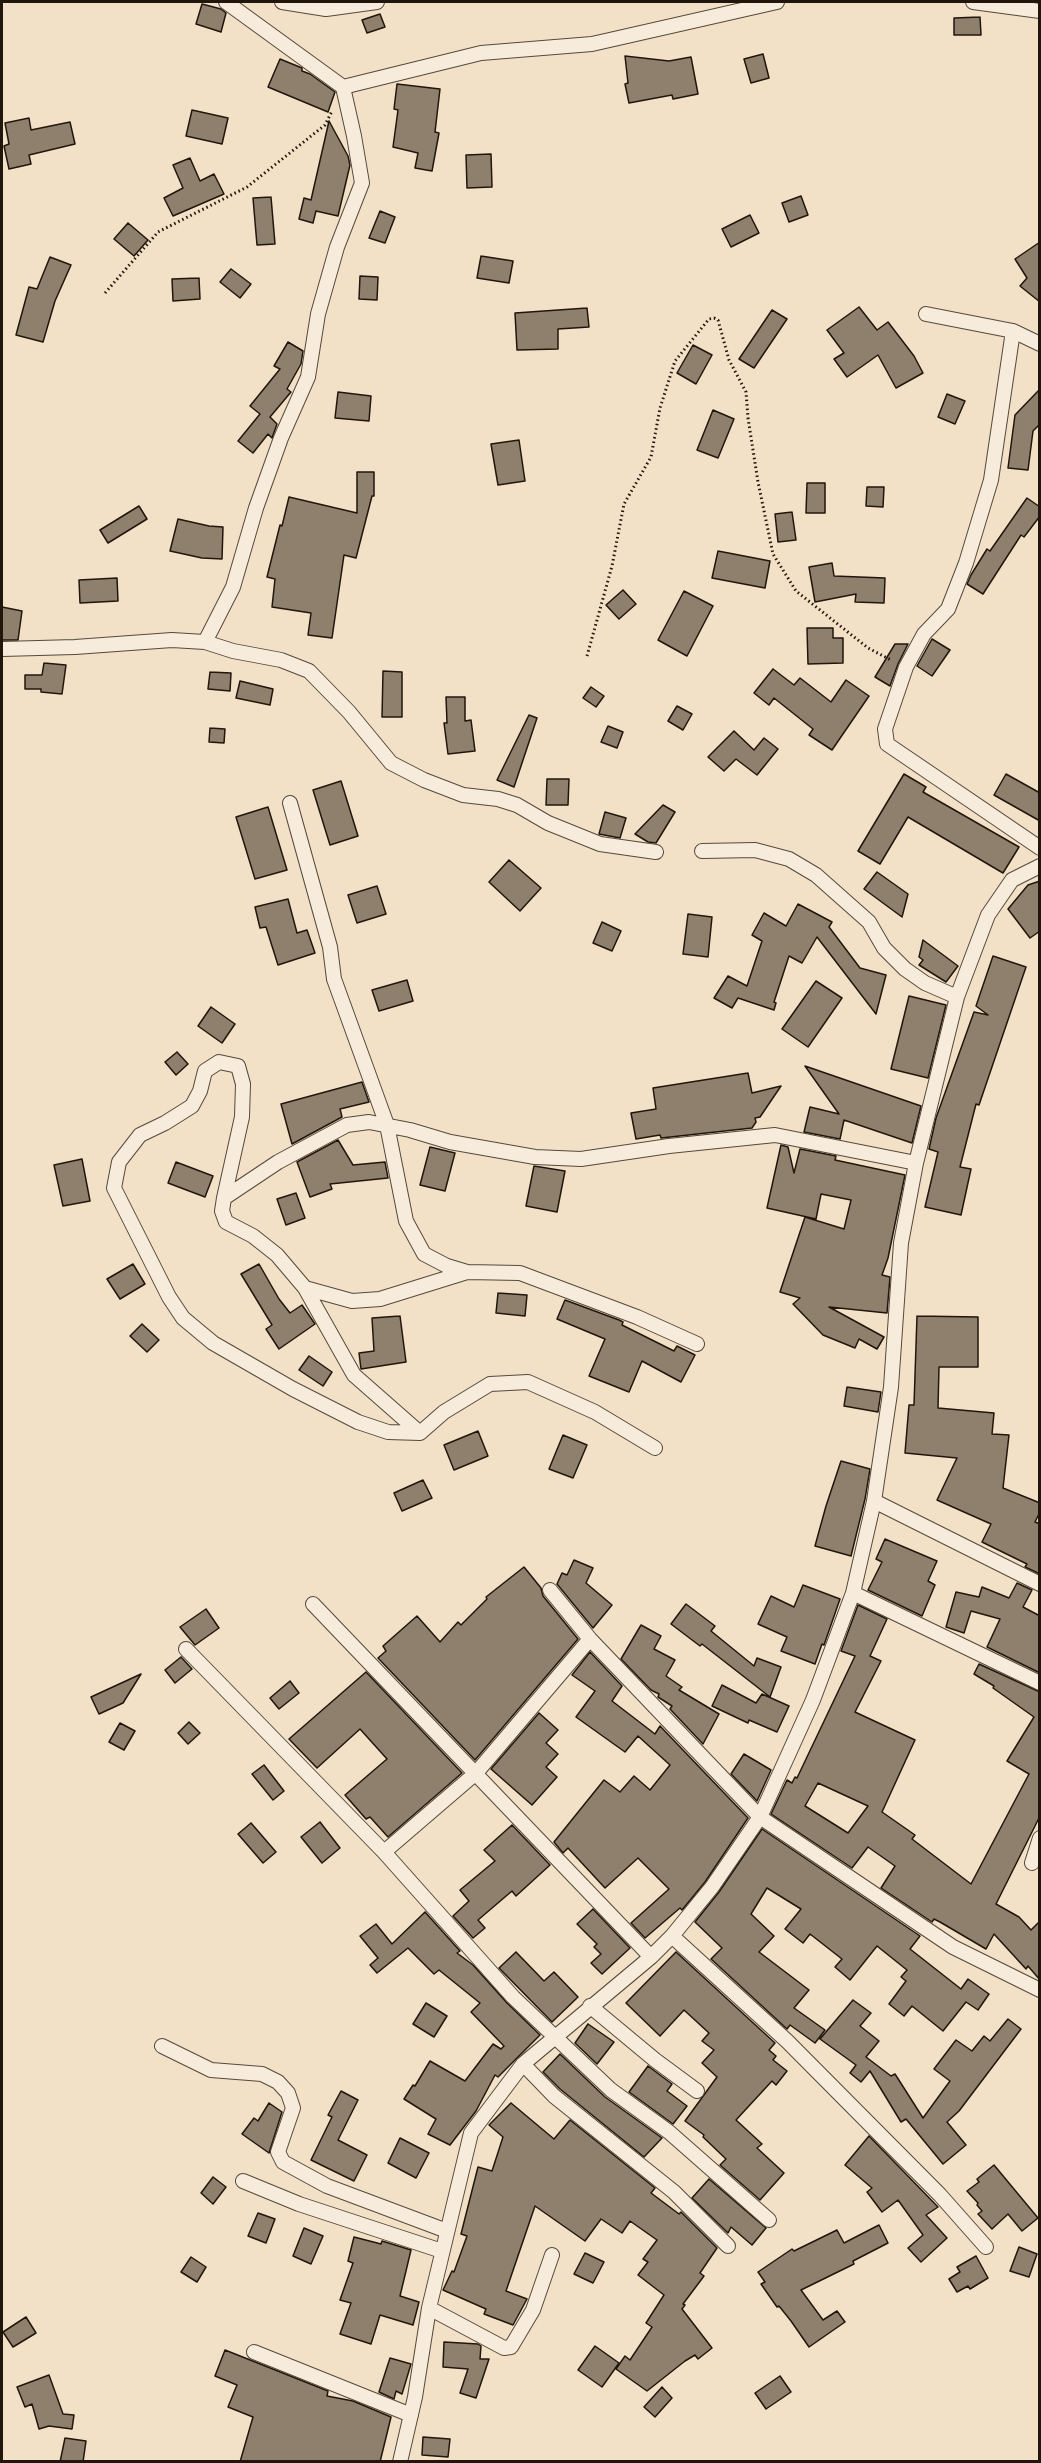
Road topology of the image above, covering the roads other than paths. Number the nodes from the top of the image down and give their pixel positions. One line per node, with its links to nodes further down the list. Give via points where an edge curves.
1 (226, 2): 7 (street)
2 (282, 2): 3 (street, via 326,9)
3 (376, 2)
4 (777, 2): 7 (street, via 592,44 481,53)
5 (973, 2): 6 (street)
6 (1040, 11)
7 (343, 87): 11 (street, via 362,183 318,314 308,377 281,438 232,587)
8 (926, 314): 9 (street)
9 (1013, 331): 10 (street); 14 (street, via 991,480 966,563 948,609 924,634 906,667 885,729 887,744)
10 (1040, 344)
11 (205, 642): 12 (street, via 172,640); 16 (street, via 281,660 309,671 391,763 424,780 464,795 498,799 600,844)
12 (2, 649)
13 (290, 803): 19 (street, via 330,947 334,979)
14 (1040, 848)
15 (702, 851): 18 (street, via 755,850 789,859 816,875 869,922 884,948 905,969)
16 (656, 852)
17 (1040, 866): 18 (street, via 1012,879 988,915)
18 (957, 997): 20 (street)
19 (387, 1125): 20 (street, via 450,1142 535,1157 581,1159 775,1135); 21 (street, via 347,1125 278,1162); 22 (street, via 406,1221 419,1246 424,1254)
20 (916, 1163): 27 (street, via 901,1243 891,1387)
21 (224, 1198): 23 (street, via 222,1211 226,1222 277,1255); 25 (street, via 242,1117 243,1084 237,1066 219,1062 205,1071 192,1106 140,1135 119,1162 114,1188 168,1297 183,1318 213,1343 293,1389 357,1422 388,1432)
22 (467, 1272): 23 (street, via 380,1299 352,1301); 24 (street, via 520,1273)
23 (305, 1288): 25 (street, via 354,1375)
24 (697, 1344)
25 (420, 1433): 26 (street, via 444,1412 490,1384 528,1382 595,1412)
26 (655, 1448)
27 (874, 1501): 28 (street); 30 (street)
28 (1040, 1584)
29 (550, 1590): 32 (street)
30 (853, 1593): 34 (street); 36 (street, via 813,1700)
31 (313, 1604): 35 (street)
32 (590, 1639): 35 (street); 36 (street)
33 (186, 1649): 38 (street)
34 (1040, 1683)
35 (477, 1773): 38 (street); 41 (street)
36 (760, 1817): 40 (street, via 712,1887); 42 (street, via 953,1947)
37 (1040, 1838): 39 (street)
38 (384, 1852): 44 (street, via 513,1996)
39 (1032, 1863)
40 (672, 1936): 41 (street); 52 (street, via 787,2040 940,2194)
41 (651, 1957): 43 (street)
42 (1040, 1990)
43 (590, 2006): 44 (street); 47 (street)
44 (555, 2037): 46 (street); 49 (street, via 611,2090 669,2132)
45 (162, 2046): 50 (street, via 211,2070 262,2074 278,2082 288,2093 293,2108 278,2152 283,2163 327,2186)
46 (523, 2064): 50 (street, via 471,2133); 51 (street, via 554,2096 674,2192)
47 (697, 2091)
48 (243, 2181): 53 (street, via 299,2204)
49 (769, 2220)
50 (447, 2231): 53 (street)
51 (728, 2246)
52 (986, 2247)
53 (442, 2251): 55 (street)
54 (552, 2255): 55 (street, via 533,2310 511,2347 504,2348)
55 (429, 2308): 57 (street)
56 (254, 2352): 57 (street)
57 (411, 2415): 58 (street)
58 (400, 2462)

